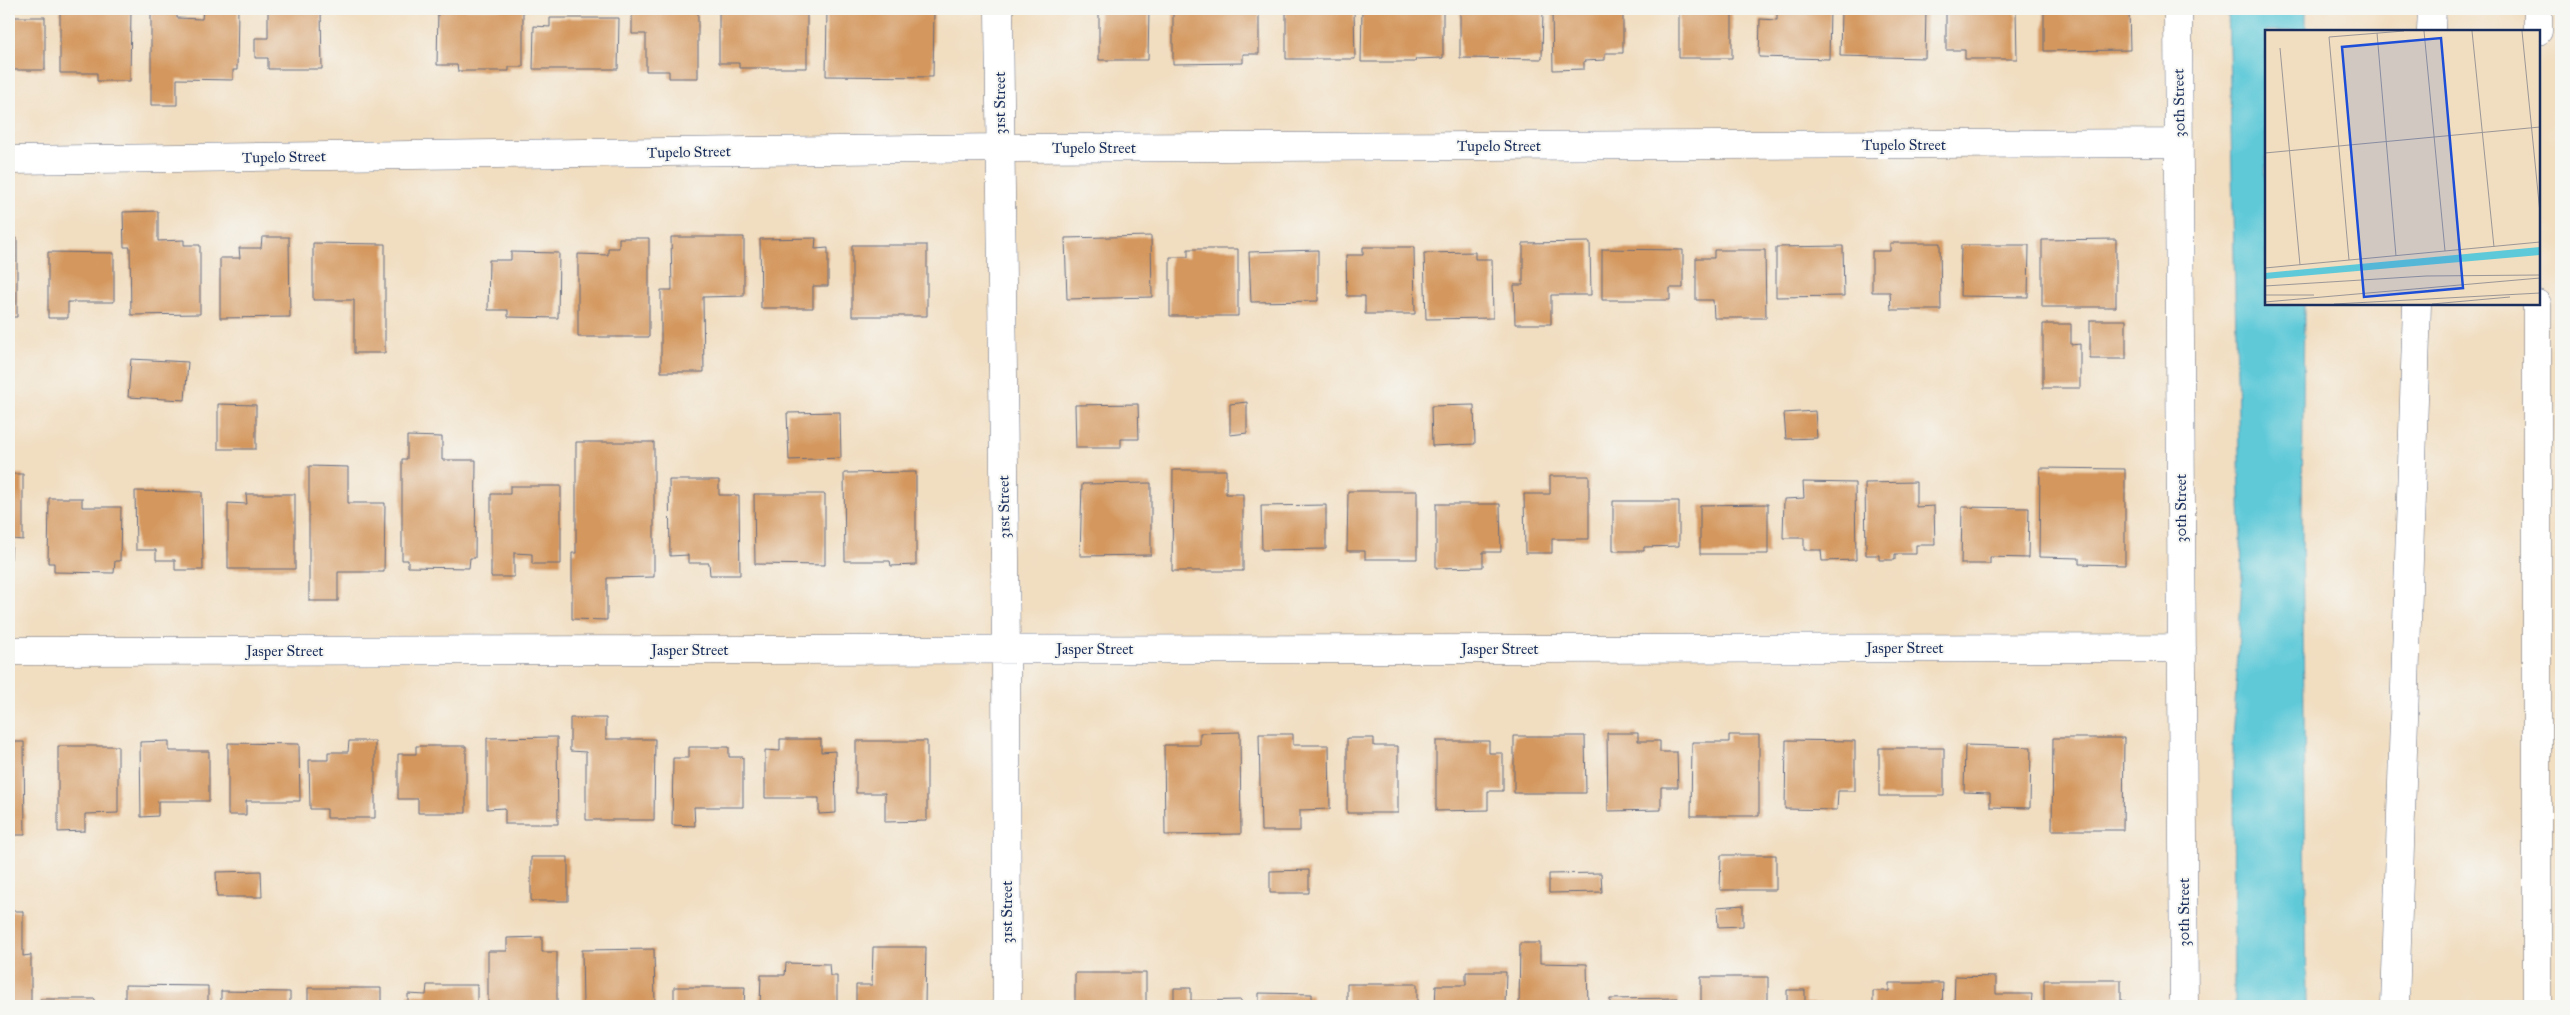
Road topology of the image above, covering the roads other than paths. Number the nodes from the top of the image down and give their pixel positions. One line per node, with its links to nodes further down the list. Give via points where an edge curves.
1 (999, 9): 8 (main road, 31st Street)
2 (2178, 9): 7 (main road, 30th Street)
3 (2432, 9): 5 (main road)
4 (2538, 9): 6 (main road)
5 (2431, 30)
6 (2538, 30)
7 (2179, 144): 8 (main road, Tupelo Street); 12 (main road, 30th Street)
8 (1000, 148): 9 (main road, Tupelo Street); 13 (main road, 31st Street)
9 (9, 160)
10 (2417, 305): 17 (main road)
11 (2537, 305): 18 (main road)
12 (2182, 648): 13 (main road, Jasper Street); 16 (main road, 30th Street)
13 (1006, 649): 14 (main road, Jasper Street); 15 (main road, 31st Street)
14 (9, 651)
15 (1007, 1006)
16 (2184, 1006)
17 (2395, 1006)
18 (2536, 1006)

